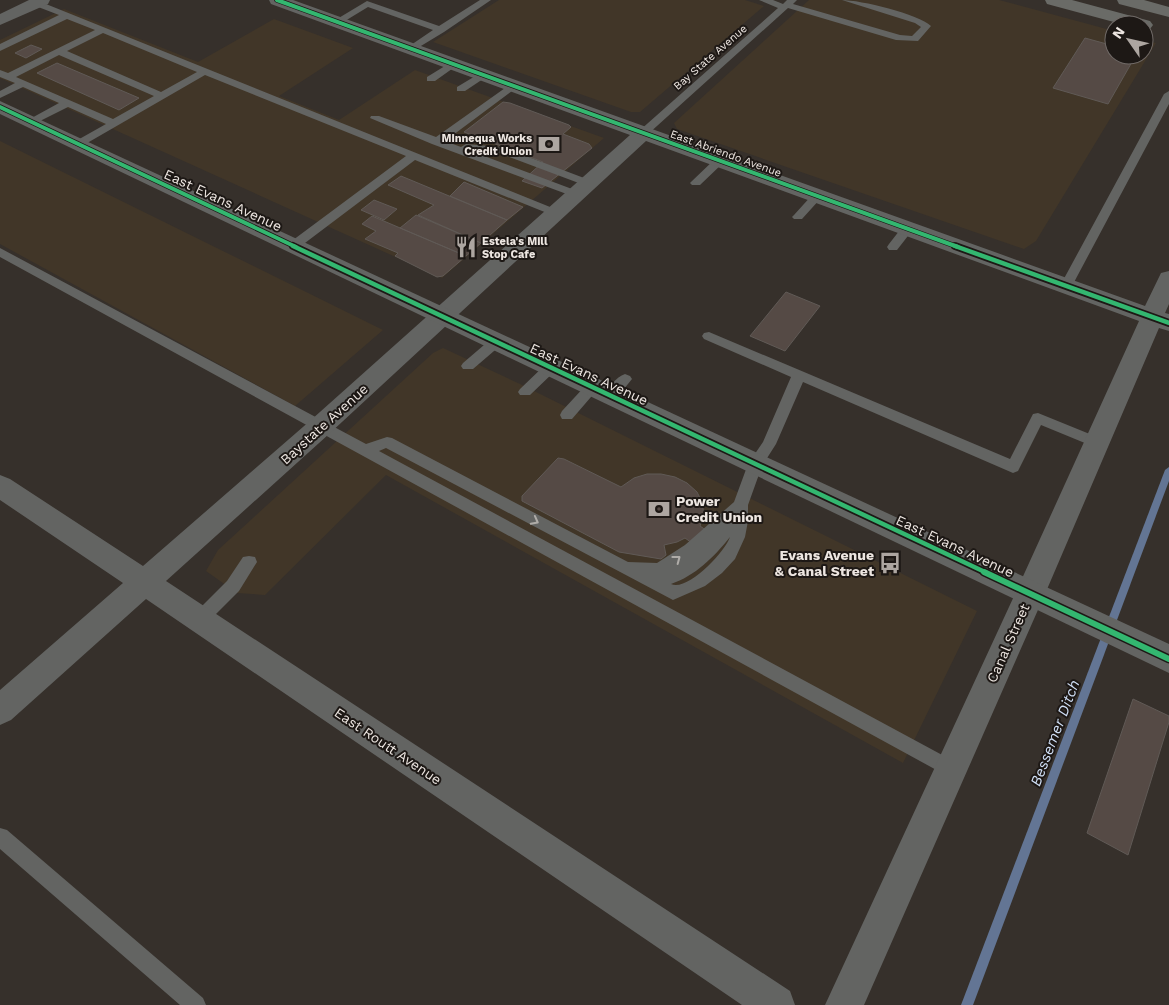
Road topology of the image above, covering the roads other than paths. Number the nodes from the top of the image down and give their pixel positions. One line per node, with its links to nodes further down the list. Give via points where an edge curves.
1 (277, 0): 15 (street, East Abriendo Avenue)
2 (356, 0): 9 (lane)
3 (486, 0): 17 (lane)
4 (764, 0): 10 (lane)
5 (847, 0): 10 (lane, via 926,26 915,38 899,38)
6 (1053, 0): 13 (highway)
7 (1124, 0): 11 (highway)
8 (39, 1): 12 (lane); 14 (street)
9 (367, 4): 15 (lane); 17 (lane)
10 (788, 4): 37 (lane, Bay State Avenue)
11 (1169, 12)
12 (67, 15): 16 (lane); 18 (lane)
13 (1107, 15)
14 (0, 20)
15 (338, 22): 19 (street, East Abriendo Avenue)
16 (102, 30): 20 (lane); 22 (lane)
17 (440, 30): 19 (lane)
18 (0, 48)
19 (411, 49): 21 (street, East Abriendo Avenue)
20 (58, 52): 23 (lane); 31 (lane)
21 (453, 64): 24 (street, East Abriendo Avenue); 25 (lane)
22 (205, 71): 31 (lane); 40 (lane)
23 (4, 75): 26 (lane)
24 (482, 75): 27 (street, East Abriendo Avenue); 28 (lane)
25 (431, 79)
26 (23, 83): 30 (lane); 32 (lane)
27 (512, 86): 37 (street, East Abriendo Avenue); 39 (lane)
28 (461, 90)
29 (1169, 94): 51 (lane)
30 (0, 96)
31 (162, 96): 36 (lane)
32 (68, 103): 35 (lane); 36 (lane)
33 (0, 107): 35 (street, East Evans Avenue)
34 (375, 118): 39 (lane)
35 (32, 122): 38 (street, East Evans Avenue)
36 (113, 123): 38 (lane)
37 (643, 133): 41 (street, East Abriendo Avenue); 43 (street, Baystate Avenue)
38 (78, 144): 47 (street, East Evans Avenue)
39 (442, 144): 43 (lane, via 479,166); 43 (lane, via 493,154)
40 (414, 156): 43 (lane); 47 (lane)
41 (719, 161): 42 (lane); 44 (street, East Abriendo Avenue)
42 (696, 183)
43 (574, 196): 52 (street, Baystate Avenue)
44 (817, 196): 45 (lane); 46 (street, East Abriendo Avenue)
45 (798, 217)
46 (907, 229): 48 (lane); 51 (street, East Abriendo Avenue)
47 (293, 246): 52 (street, East Evans Avenue)
48 (893, 247)
49 (0, 252): 62 (lane)
50 (1169, 278): 53 (street, Canal Street)
51 (1066, 286): 53 (street, East Abriendo Avenue)
52 (441, 316): 55 (street, East Evans Avenue); 62 (street, Baystate Avenue)
53 (1160, 320): 63 (street, Canal Street)
54 (709, 336): 58 (lane)
55 (496, 342): 56 (lane); 57 (street, East Evans Avenue)
56 (468, 366)
57 (550, 368): 59 (street, East Evans Avenue); 60 (lane)
58 (799, 375): 63 (lane, via 1013,467 1038,418); 65 (lane, via 769,444)
59 (609, 388): 61 (lane); 65 (street, East Evans Avenue)
60 (525, 392)
61 (567, 415)
62 (320, 427): 64 (lane); 70 (street, Baystate Avenue)
63 (1097, 442): 71 (street, Canal Street)
64 (365, 452): 69 (lane, one-way to 69, via 388,442); 75 (lane)
65 (755, 464): 67 (lane); 71 (street, East Evans Avenue)
66 (0, 486): 70 (street, East Routt Avenue)
67 (740, 505): 69 (lane, one-way to 67, via 648,570 667,566); 69 (lane, via 723,536 690,566 669,578 645,579)
68 (249, 562): 72 (lane, via 234,586)
69 (615, 563)
70 (144, 583): 72 (street, East Routt Avenue); 74 (street, Baystate Avenue)
71 (1030, 594): 73 (street, East Evans Avenue); 75 (street, Canal Street)
72 (199, 620): 78 (street, East Routt Avenue)
73 (1169, 659)
74 (0, 710)
75 (951, 769): 79 (street, Canal Street)
76 (0, 836): 77 (lane)
77 (196, 1005)
78 (776, 1005)
79 (844, 1005)

